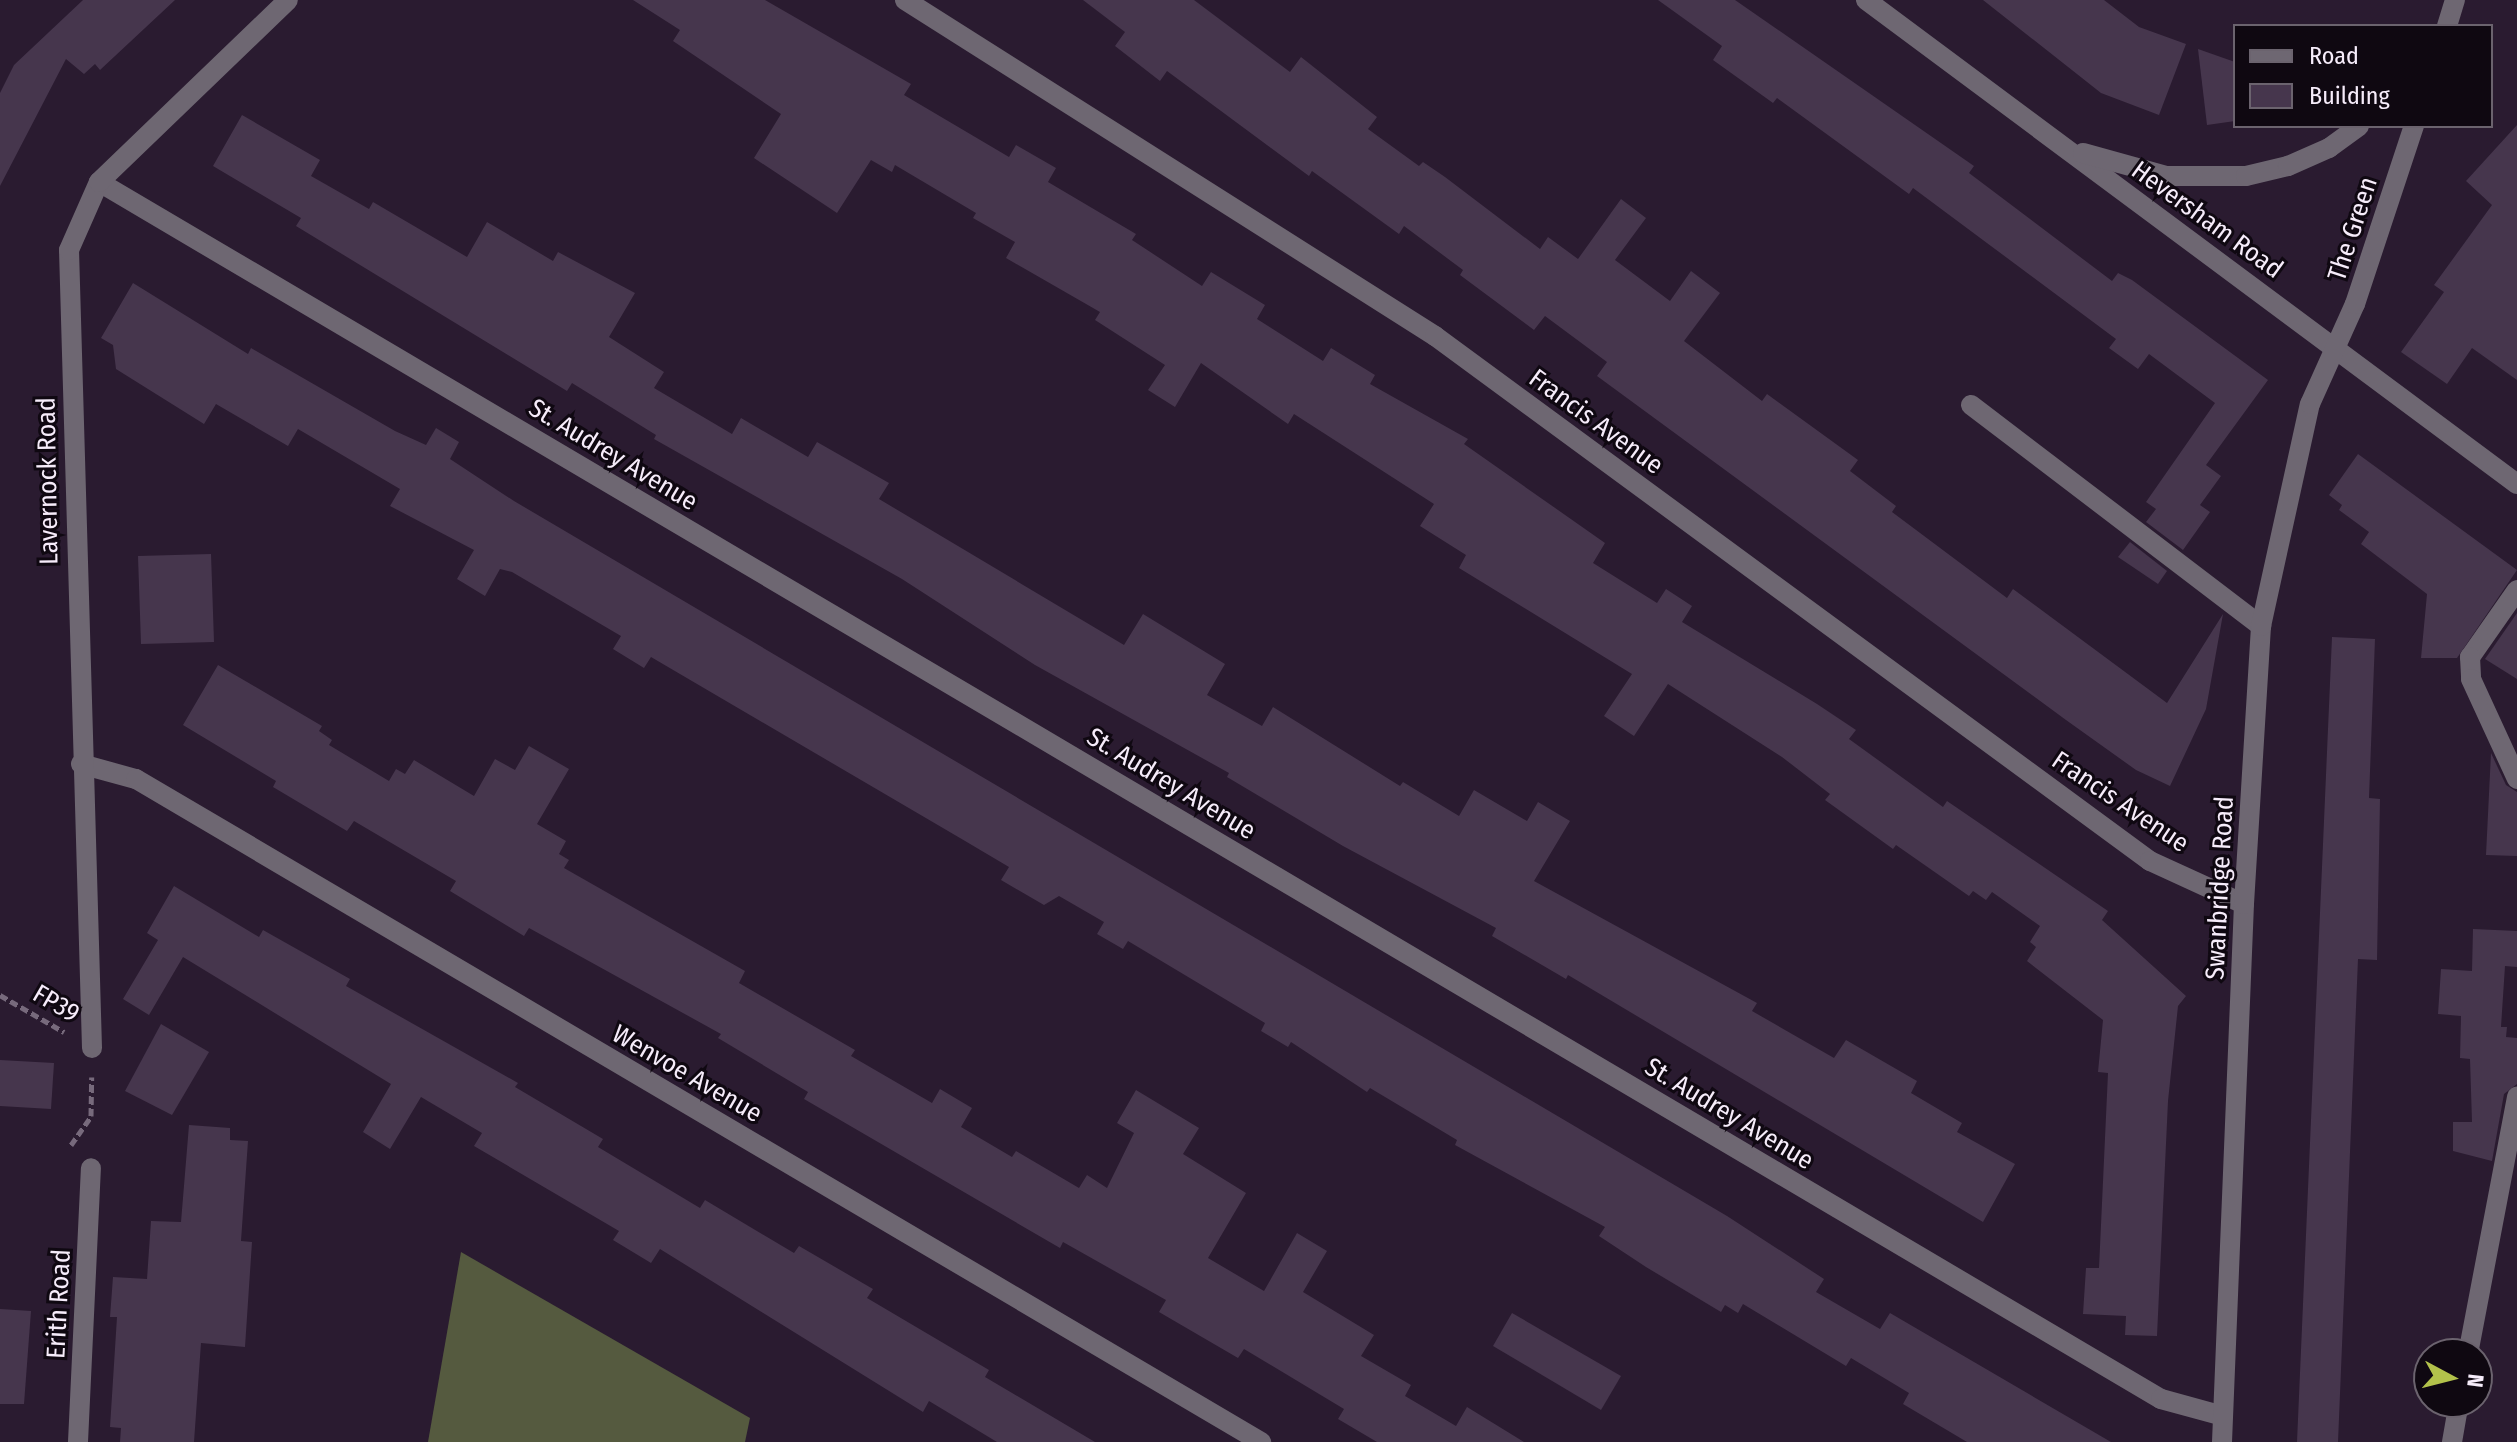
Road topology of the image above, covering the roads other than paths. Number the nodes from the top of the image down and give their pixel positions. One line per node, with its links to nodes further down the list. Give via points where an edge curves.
1 (288, 0): 9 (street, Lavernock Road)
2 (905, 0): 17 (street, Francis Avenue, via 1435,336 2150,861)
3 (1866, 0): 8 (street, Heversham Road)
4 (2455, 0): 5 (street)
5 (2448, 24)
6 (2356, 128): 8 (street, The Green, via 2329,148 2288,166 2246,176 2166,176)
7 (2413, 128): 10 (street, The Green, via 2355,304)
8 (2064, 147): 10 (street, Heversham Road)
9 (99, 182): 15 (street, Lavernock Road, via 69,250); 22 (street, St. Audrey Avenue, via 2161,1399)
10 (2335, 346): 12 (street, Heversham Road); 14 (street, Swanbridge Road, via 2310,404)
11 (1971, 405): 14 (street)
12 (2517, 484)
13 (2517, 590): 16 (street, via 2470,657 2471,679)
14 (2261, 626): 17 (street, Swanbridge Road)
15 (81, 764): 18 (street, Lavernock Road); 25 (street, Wenvoe Avenue, via 136,779)
16 (2517, 779)
17 (2244, 904): 22 (street, Swanbridge Road)
18 (92, 1048)
19 (2517, 1097): 21 (street)
20 (91, 1168): 24 (street, Erith Road)
21 (2471, 1338)
22 (2223, 1416): 26 (street, Swanbridge Road)
23 (2456, 1418): 27 (street)
24 (78, 1442)
25 (1261, 1442)
26 (2222, 1442)
27 (2452, 1442)

